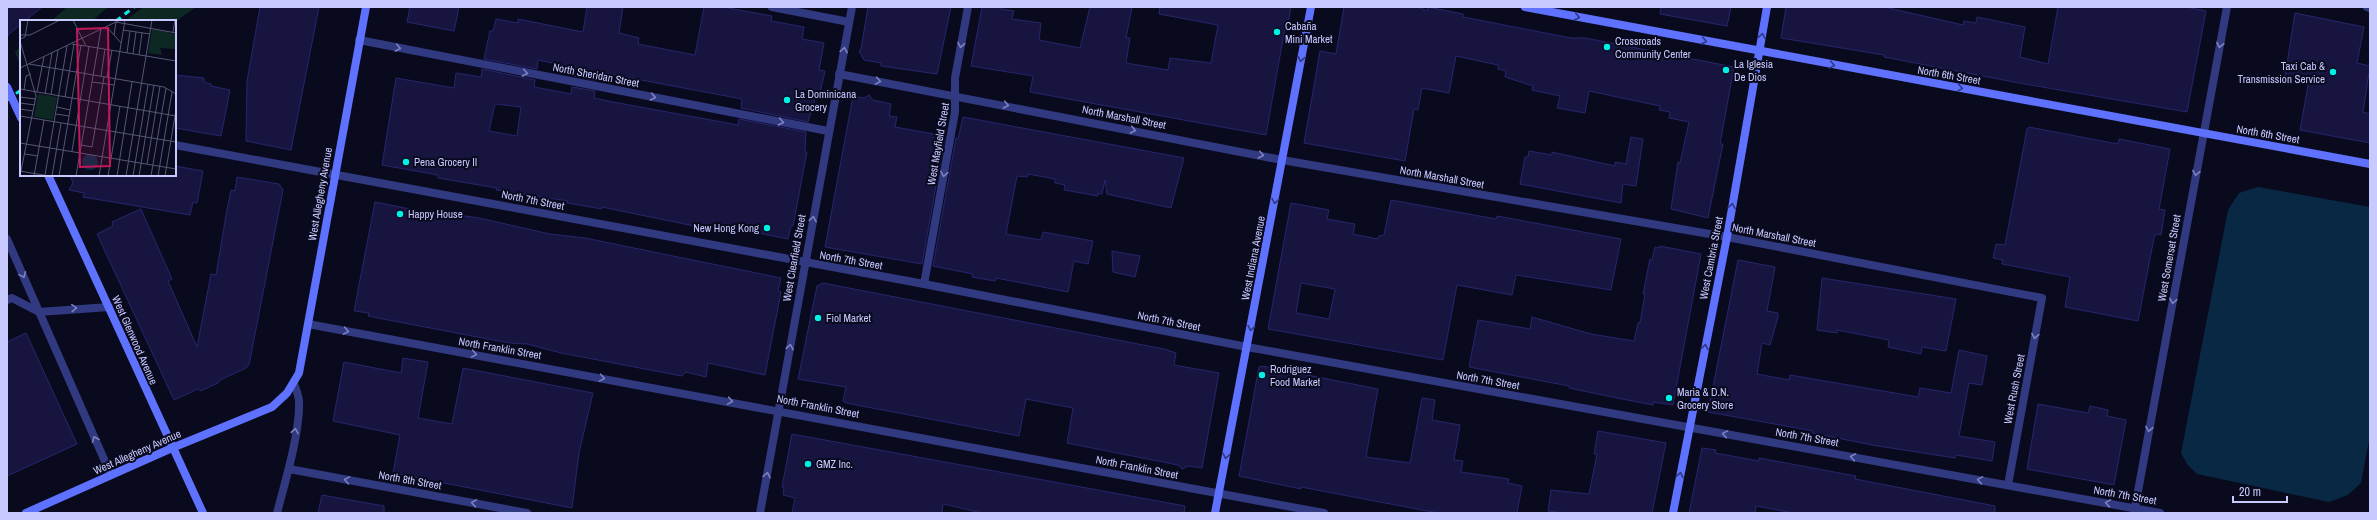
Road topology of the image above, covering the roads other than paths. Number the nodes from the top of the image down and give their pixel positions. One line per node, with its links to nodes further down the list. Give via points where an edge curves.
1 (366, 7): 12 (street, West Allegheny Avenue)
2 (772, 7): 11 (street)
3 (852, 7): 11 (street, West Clearfield Street)
4 (968, 7): 16 (street, West Mayfield Street, one-way to 16, via 955,78)
5 (1311, 7): 21 (street, West Indiana Avenue, one-way to 21)
6 (1525, 7): 13 (street, North 6th Street, one-way to 13)
7 (1767, 7): 13 (street, West Cambria Street, one-way to 7)
8 (2227, 7): 19 (street, West Somerset Street, one-way to 19)
9 (2366, 7): 10 (street)
10 (2370, 8)
11 (849, 22): 14 (street, West Clearfield Street, one-way to 11)
12 (359, 40): 18 (street, North Sheridan Street, one-way to 18); 23 (street, West Allegheny Avenue)
13 (1759, 51): 19 (street, North 6th Street, one-way to 19); 25 (street, West Cambria Street, one-way to 13)
14 (839, 74): 16 (street, North Marshall Street, one-way to 16); 18 (street, West Clearfield Street)
15 (7, 87): 17 (street, bridge)
16 (956, 95): 21 (street, North Marshall Street, one-way to 21); 28 (street, West Mayfield Street, one-way to 28)
17 (20, 115)
18 (828, 131): 27 (street, West Clearfield Street, one-way to 18)
19 (2203, 133): 22 (street, North 6th Street); 43 (street, West Somerset Street, one-way to 43)
20 (176, 145): 23 (street, North 7th Street)
21 (1282, 160): 25 (street, North Marshall Street); 34 (street, West Indiana Avenue, one-way to 34)
22 (2370, 164)
23 (334, 174): 27 (street, North 7th Street); 33 (street, West Allegheny Avenue)
24 (48, 176): 31 (street, West Glenwood Avenue)
25 (1726, 237): 29 (street, North Marshall Street); 37 (street, West Cambria Street, one-way to 25)
26 (7, 239): 32 (street, one-way to 32)
27 (805, 263): 28 (street, North 7th Street); 36 (street, West Clearfield Street, one-way to 27)
28 (924, 284): 34 (street, North 7th Street)
29 (2042, 298): 41 (street, West Rush Street, one-way to 41)
30 (9, 299): 32 (street)
31 (109, 307): 32 (street, one-way to 31); 38 (street, West Glenwood Avenue)
32 (39, 312): 40 (street, one-way to 32)
33 (308, 324): 35 (street, West Allegheny Avenue, via 299,373); 36 (street, North Franklin Street, one-way to 36)
34 (1247, 347): 37 (street, North 7th Street); 42 (street, West Indiana Avenue, one-way to 42)
35 (294, 384): 38 (street, West Allegheny Avenue, via 272,407); 39 (street, one-way to 35, via 299,400)
36 (779, 410): 42 (street, North Franklin Street); 48 (street, West Clearfield Street, one-way to 36)
37 (1690, 427): 41 (street, North 7th Street, one-way to 37); 51 (street, West Cambria Street, one-way to 37)
38 (172, 448): 40 (street, West Allegheny Avenue); 45 (street, West Glenwood Avenue)
39 (289, 469): 46 (street); 47 (street, North 8th Street, one-way to 39)
40 (111, 475): 44 (street, West Allegheny Avenue)
41 (2008, 485): 43 (street, North 7th Street, one-way to 41)
42 (1219, 494): 49 (street, West Indiana Avenue); 50 (street, North Franklin Street)
43 (2134, 511): 52 (street, North 7th Street)
44 (26, 513)
45 (204, 513)
46 (277, 513)
47 (527, 513)
48 (760, 513)
49 (1215, 513)
50 (1324, 513)
51 (1673, 513)
52 (2160, 513)

